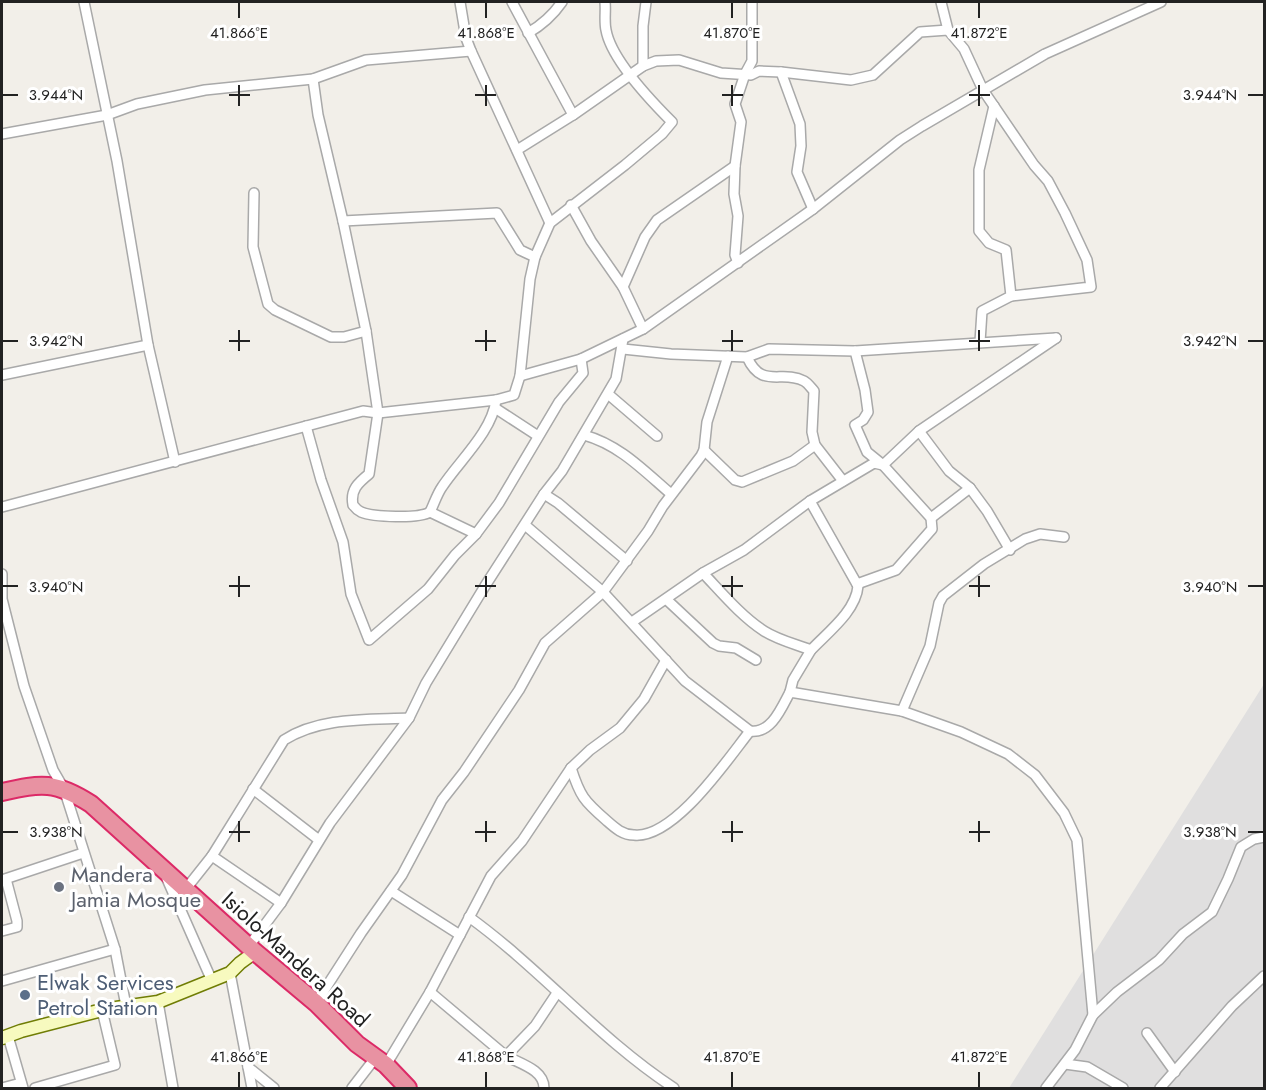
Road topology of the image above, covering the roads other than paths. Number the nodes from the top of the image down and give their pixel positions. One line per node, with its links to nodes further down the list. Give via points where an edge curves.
1 (84, 2): 20 (street)
2 (460, 2): 12 (street)
3 (512, 2): 11 (street)
4 (562, 2): 11 (street)
5 (605, 2): 15 (street, via 606,31)
6 (646, 2): 13 (street)
7 (752, 2): 16 (street, via 752,61)
8 (941, 2): 10 (street)
9 (1161, 2): 18 (street, via 1045,54)
10 (948, 30): 14 (street, via 920,32 865,78); 18 (street, via 964,49)
11 (528, 33): 21 (street)
12 (471, 51): 17 (street, via 366,60); 23 (street)
13 (643, 66): 15 (street); 16 (street, via 679,60 721,73)
14 (781, 72): 16 (street); 27 (street, via 800,124 797,172)
15 (630, 74): 21 (street); 26 (street, via 672,122 625,165)
16 (745, 74): 24 (street, via 735,104 741,122)
17 (313, 79): 20 (street, via 205,90); 28 (street)
18 (983, 90): 19 (street); 27 (street, via 900,140)
19 (994, 106): 33 (street, via 979,170 979,231 989,243 1006,250); 33 (street, via 1048,181 1087,260 1091,287)
20 (107, 115): 22 (street); 38 (street)
21 (573, 115): 23 (street)
22 (2, 134)
23 (517, 150): 29 (street)
24 (735, 166): 31 (street); 32 (street, via 657,220 649,229)
25 (254, 192): 35 (street, via 253,247 268,304 331,337)
26 (571, 205): 29 (street); 32 (street)
27 (813, 209): 31 (street)
28 (343, 221): 30 (street, via 494,212 520,250); 35 (street)
29 (550, 223): 30 (street)
30 (535, 257): 44 (street)
31 (738, 263): 34 (street)
32 (623, 287): 34 (street)
33 (1011, 296): 36 (street, via 982,311)
34 (643, 329): 37 (street)
35 (366, 331): 47 (street)
36 (980, 342): 39 (street); 49 (street, via 1056,338)
37 (623, 344): 40 (street); 42 (street); 45 (street, via 616,379)
38 (148, 345): 43 (street); 55 (street)
39 (855, 351): 41 (street, via 769,349); 56 (street, via 868,412 855,425 867,452)
40 (728, 356): 41 (street); 54 (street, via 707,422)
41 (747, 357): 53 (street, via 756,372 766,377 803,381 814,391)
42 (581, 359): 44 (street); 51 (street, via 582,373)
43 (2, 375)
44 (520, 376): 46 (street, via 514,394)
45 (608, 394): 50 (street); 52 (street)
46 (495, 404): 47 (street); 51 (street); 63 (street)
47 (378, 413): 48 (street, via 363,411); 63 (street, via 369,474 357,484 353,505 364,513 388,516 422,516)
48 (306, 426): 55 (street); 66 (street, via 343,542 351,594 369,640 428,589)
49 (919, 431): 56 (street); 58 (street, via 949,471)
50 (584, 435): 59 (street); 60 (street, via 622,452)
51 (538, 436): 66 (street)
52 (657, 436)
53 (815, 445): 54 (street, via 783,466 742,482); 57 (street)
54 (704, 450): 60 (street)
55 (175, 462): 62 (street)
56 (883, 465): 57 (street, via 874,463); 64 (street)
57 (843, 481): 61 (street)
58 (970, 488): 64 (street); 68 (street)
59 (544, 494): 65 (street); 69 (street)
60 (671, 494): 69 (street)
61 (810, 501): 70 (street, via 744,550); 72 (street)
62 (2, 507)
63 (430, 512): 66 (street)
64 (931, 518): 72 (street, via 930,533 896,570)
65 (525, 525): 73 (street); 82 (street, via 426,683)
66 (476, 534)
67 (1064, 537): 68 (street, via 1040,534)
68 (1010, 550): 81 (street, via 984,564 943,596 930,646)
69 (627, 561): 73 (street)
70 (703, 573): 74 (street); 77 (street, via 763,630)
71 (2, 574): 75 (street)
72 (857, 584): 77 (street, via 857,596 846,613)
73 (603, 592): 76 (street); 95 (street, via 544,643 519,690 442,800)
74 (666, 599): 76 (street); 79 (street, via 713,643 736,648)
75 (4, 618): 85 (street, via 53,770)
76 (632, 622): 78 (street)
77 (811, 650): 80 (street)
78 (666, 660): 83 (street, via 684,681); 84 (street, via 644,699 620,728)
79 (756, 660)
80 (790, 692): 81 (street); 83 (street, via 766,729)
81 (902, 711): 112 (street, via 1008,754 1035,774 1064,813 1077,840)
82 (409, 718): 86 (street, via 339,722 298,731 284,741); 89 (street)
83 (750, 731): 84 (street, via 691,804 643,835 625,834 596,811 578,790)
84 (571, 768): 97 (street, via 522,841 491,876)
85 (64, 789): 87 (highway, Isiolo-Mandera Road, via 39,785); 90 (street); 92 (highway, Isiolo-Mandera Road, via 91,804)
86 (253, 789): 89 (street); 91 (street)
87 (2, 792)
88 (1264, 837): 112 (street, via 1241,847 1212,912)
89 (319, 840): 96 (street)
90 (83, 853): 93 (street); 100 (street)
91 (212, 856): 94 (street); 96 (street)
92 (162, 867): 94 (highway, Isiolo-Mandera Road); 105 (street)
93 (4, 879): 98 (street, via 17,927)
94 (186, 890): 101 (highway, Isiolo-Mandera Road)
95 (391, 891): 99 (street); 109 (street)
96 (281, 903): 101 (street)
97 (469, 917): 99 (street); 107 (street, via 516,953)
98 (2, 931)
99 (460, 935): 106 (street)
100 (115, 949): 104 (street); 110 (street)
101 (252, 949): 102 (main road); 109 (highway, Isiolo-Mandera Road)
102 (230, 973): 105 (main road); 118 (street)
103 (1264, 976): 119 (street, via 1232,1006)
104 (2, 981)
105 (212, 981): 108 (main road)
106 (430, 992): 115 (street); 116 (street)
107 (557, 993): 115 (street, via 535,1026); 129 (street, via 641,1067)
108 (158, 1002): 110 (main road); 123 (street)
109 (316, 1003): 116 (highway, Isiolo-Mandera Road, via 357,1044)
110 (126, 1006): 111 (main road)
111 (102, 1010): 114 (main road); 122 (street, via 115,1065)
112 (1093, 1015): 117 (street)
113 (1147, 1033): 119 (street)
114 (5, 1037): 120 (street)
115 (506, 1056): 128 (street, via 540,1074)
116 (381, 1061): 126 (street); 127 (highway, Isiolo-Mandera Road)
117 (1065, 1064): 130 (street); 131 (street, via 1087,1067)
118 (248, 1067): 124 (street); 125 (street)
119 (1175, 1072): 132 (street)
120 (22, 1086): 121 (street)
121 (2, 1089)
122 (35, 1089)
123 (173, 1089)
124 (252, 1089)
125 (274, 1089)
126 (352, 1089)
127 (408, 1089)
128 (544, 1089)
129 (674, 1089)
130 (1046, 1089)
131 (1123, 1089)
132 (1160, 1089)

